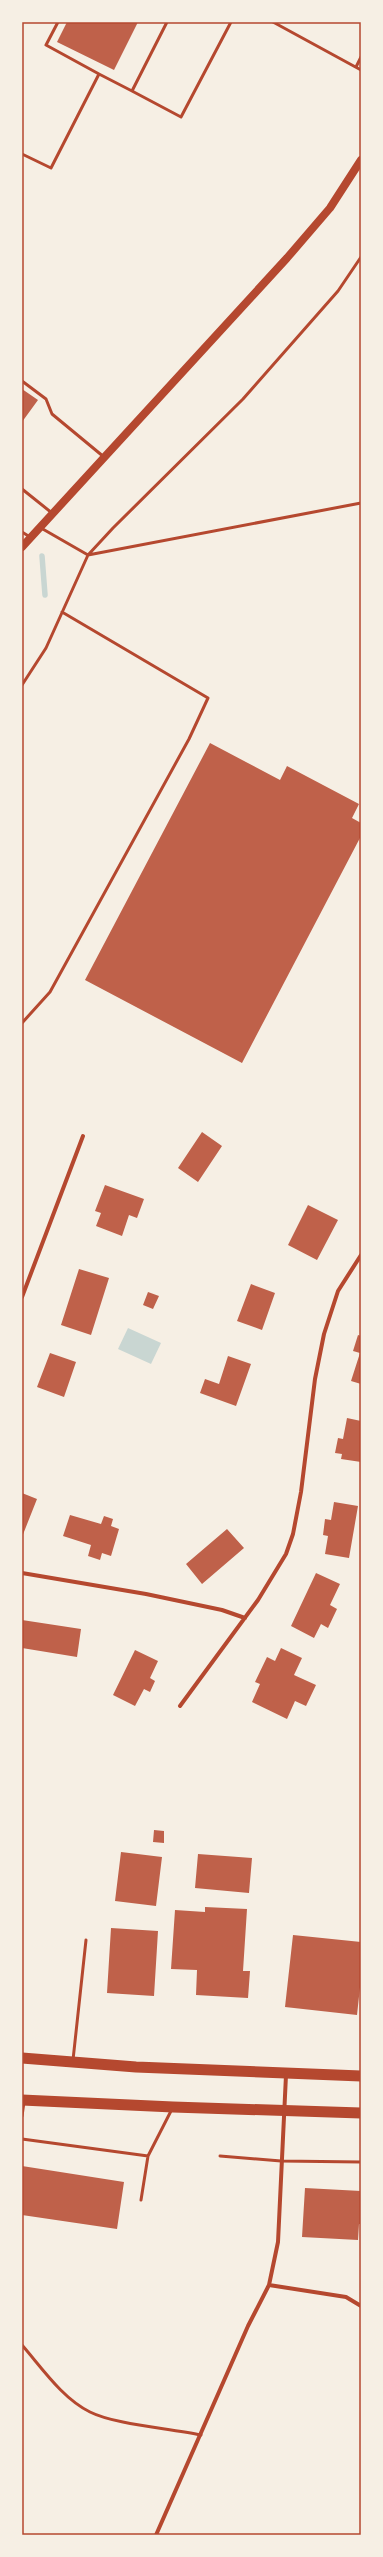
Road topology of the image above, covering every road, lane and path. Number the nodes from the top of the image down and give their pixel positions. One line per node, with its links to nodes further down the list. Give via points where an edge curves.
1 (58, 22): 8 (lane, via 46,45)
2 (167, 22): 9 (lane)
3 (231, 22): 9 (lane, via 181,117)
4 (273, 22): 6 (lane)
5 (361, 57): 6 (lane)
6 (356, 67): 7 (lane)
7 (361, 70)
8 (99, 74): 9 (lane); 10 (lane, via 51,168)
9 (132, 91)
10 (22, 154)
11 (361, 160): 14 (main road, via 330,208 287,258)
12 (361, 257): 22 (lane, via 338,290 243,399)
13 (22, 381): 14 (lane, via 46,400 52,414)
14 (104, 457): 17 (main road)
15 (22, 490): 17 (lane)
16 (361, 503): 22 (lane)
17 (52, 513): 18 (main road)
18 (39, 527): 20 (main road); 22 (lane)
19 (22, 532): 20 (lane)
20 (30, 537): 21 (main road)
21 (22, 547)
22 (88, 555): 23 (lane)
23 (62, 612): 24 (lane, via 46,648); 25 (lane, via 208,698 189,739 50,992)
24 (22, 685)
25 (22, 1023)
26 (83, 1136): 28 (street)
27 (361, 1254): 30 (street, via 338,1291 324,1334 315,1379 301,1492 293,1534 277,1572)
28 (22, 1297)
29 (22, 1573): 30 (street, via 146,1594 222,1610)
30 (245, 1618): 31 (street)
31 (180, 1706)
32 (86, 1940): 34 (lane)
33 (22, 2058): 34 (highway)
34 (73, 2062): 35 (highway)
35 (286, 2074): 36 (highway); 39 (street)
36 (361, 2076)
37 (23, 2100): 38 (highway); 41 (lane)
38 (173, 2107): 39 (highway); 43 (lane)
39 (284, 2111): 40 (highway); 45 (street)
40 (361, 2113)
41 (22, 2116)
42 (22, 2140): 43 (lane)
43 (148, 2156): 47 (lane)
44 (220, 2156): 45 (lane)
45 (281, 2161): 46 (lane); 48 (street, via 278,2242)
46 (361, 2162)
47 (140, 2200)
48 (269, 2285): 49 (street, via 346,2297); 51 (street, via 248,2326)
49 (361, 2306)
50 (22, 2345): 51 (lane, via 63,2391 88,2411 112,2420)
51 (201, 2435): 52 (street)
52 (156, 2535)

